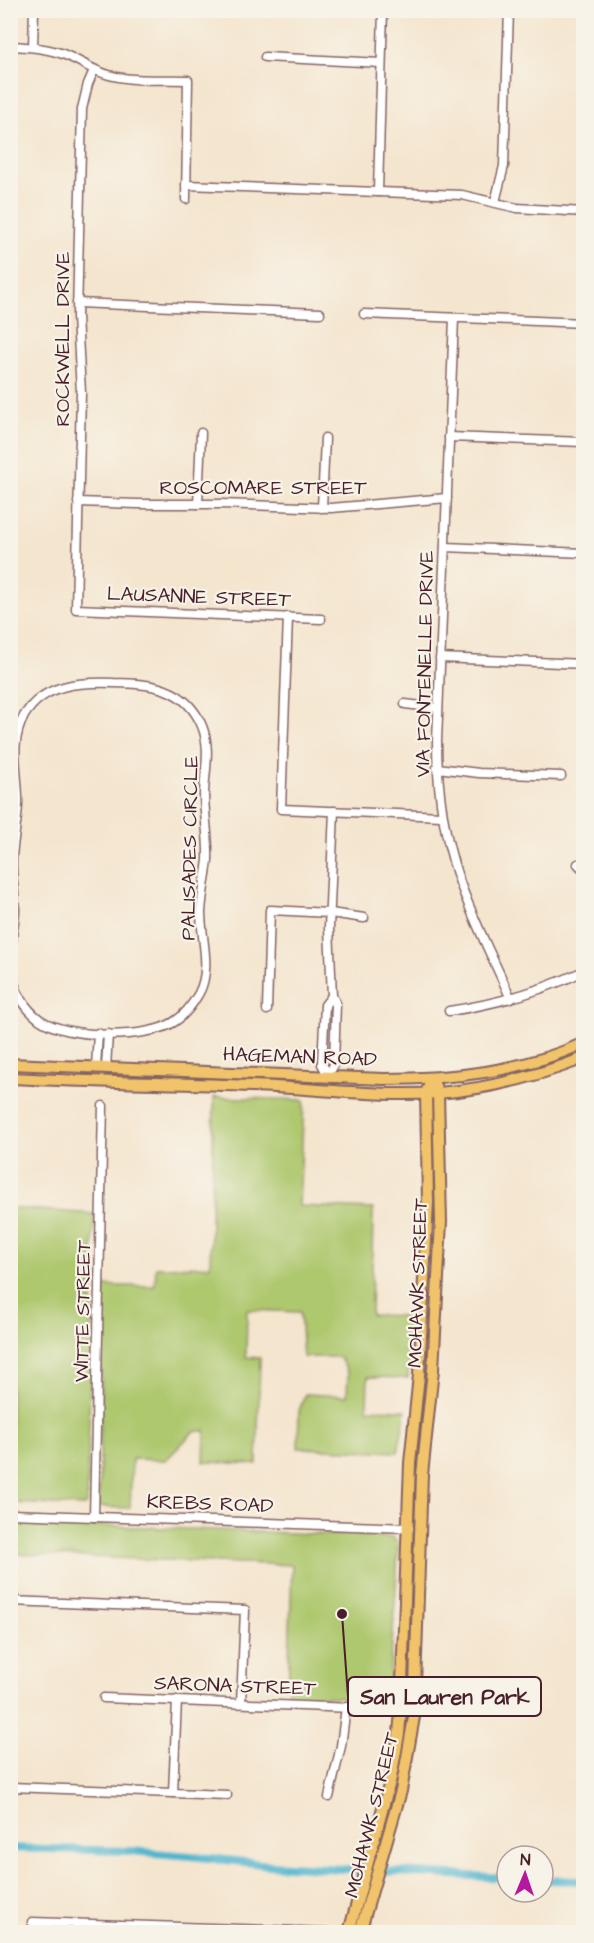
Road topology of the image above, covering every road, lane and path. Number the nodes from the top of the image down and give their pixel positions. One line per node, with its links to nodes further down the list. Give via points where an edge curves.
1 (34, 10): 5 (street)
2 (382, 10): 7 (street)
3 (509, 10): 12 (street, via 505,158)
4 (10, 46): 5 (street)
5 (33, 47): 8 (street, via 57,52)
6 (265, 57): 7 (street)
7 (381, 63): 10 (street)
8 (94, 70): 9 (street, via 123,78 188,80); 14 (street, ROCKWELL DRIVE, via 82,109)
9 (186, 184): 10 (street); 11 (street)
10 (378, 192): 12 (street, via 462,195)
11 (186, 200)
12 (495, 202): 13 (street, via 533,210)
13 (584, 212)
14 (77, 303): 15 (street); 24 (street, ROCKWELL DRIVE, via 81,393)
15 (320, 313)
16 (364, 314): 17 (street)
17 (454, 318): 18 (street); 20 (street, VIA FONTENELLE DRIVE)
18 (584, 323)
19 (201, 433): 25 (street)
20 (449, 436): 22 (street); 23 (street, VIA FONTENELLE DRIVE)
21 (325, 438): 26 (street)
22 (584, 442)
23 (447, 498): 26 (street, ROSCOMARE STREET); 27 (street, VIA FONTENELLE DRIVE)
24 (78, 502): 25 (street, ROSCOMARE STREET); 29 (street, ROCKWELL DRIVE)
25 (198, 504): 26 (street, ROSCOMARE STREET)
26 (322, 508)
27 (445, 548): 28 (street); 32 (street, VIA FONTENELLE DRIVE)
28 (584, 553)
29 (76, 609): 30 (street, LAUSANNE STREET)
30 (288, 617): 31 (street, LAUSANNE STREET); 38 (street, via 281,809)
31 (321, 619)
32 (440, 658): 33 (street); 35 (street, VIA FONTENELLE DRIVE)
33 (584, 664)
34 (405, 704): 35 (street)
35 (438, 708): 36 (street, VIA FONTENELLE DRIVE)
36 (437, 768): 37 (street); 39 (street, VIA FONTENELLE DRIVE)
37 (561, 776)
38 (334, 812): 39 (street); 40 (street)
39 (442, 816): 45 (street, VIA FONTENELLE DRIVE, via 458,878)
40 (330, 912): 41 (street); 46 (street, via 270,910); 56 (street, via 332,996 325,1005 322,1064)
41 (364, 918)
42 (10, 959): 49 (street, PALISADES CIRCLE, via 15,908 12,854 18,802 14,747 25,714 44,695 68,684 139,683 159,686 177,695 202,725 207,744 204,805 208,860 201,914 206,971 189,1009 174,1022 155,1030)
43 (10, 971): 48 (street, PALISADES CIRCLE, via 20,998 40,1020 58,1029)
44 (584, 971): 45 (street)
45 (511, 999): 47 (street)
46 (267, 1010)
47 (449, 1011)
48 (98, 1033): 49 (street, PALISADES CIRCLE); 51 (street)
49 (108, 1034): 52 (street)
50 (584, 1043): 59 (main road, HAGEMAN ROAD, via 527,1063)
51 (98, 1046): 52 (street); 55 (street)
52 (108, 1047): 55 (street)
53 (584, 1058): 61 (main road, HAGEMAN ROAD, via 493,1085)
54 (10, 1064): 55 (main road, HAGEMAN ROAD)
55 (101, 1068): 56 (main road, HAGEMAN ROAD); 58 (main road, via 92,1074 42,1073)
56 (328, 1075): 59 (main road, HAGEMAN ROAD); 60 (main road, via 322,1082 274,1081)
57 (10, 1078): 58 (main road, HAGEMAN ROAD)
58 (31, 1079): 60 (main road, HAGEMAN ROAD)
59 (432, 1079): 61 (main road, MOHAWK STREET)
60 (251, 1086): 61 (main road, HAGEMAN ROAD)
61 (432, 1093): 65 (main road, MOHAWK STREET); 67 (main road, MOHAWK STREET, via 441,1222 433,1370 422,1475)
62 (103, 1106): 64 (street, WITTE STREET)
63 (10, 1514): 64 (street, KREBS ROAD)
64 (94, 1517): 65 (street, KREBS ROAD)
65 (409, 1528): 67 (main road, via 414,1540 412,1605); 72 (main road)
66 (10, 1601): 70 (street, via 245,1610)
67 (417, 1633): 77 (main road, MOHAWK STREET, via 414,1717)
68 (104, 1698): 69 (street, SARONA STREET)
69 (177, 1701): 70 (street, SARONA STREET); 74 (street)
70 (241, 1703): 71 (street, SARONA STREET)
71 (346, 1707): 72 (street, SARONA STREET); 76 (street)
72 (401, 1710): 77 (main road, via 407,1724); 81 (main road, via 391,1778)
73 (10, 1787): 74 (street)
74 (173, 1793): 75 (street)
75 (227, 1795)
76 (329, 1797)
77 (399, 1798): 82 (main road, MOHAWK STREET)
78 (32, 1922): 79 (street)
79 (177, 1930): 80 (street)
80 (327, 1932)
81 (349, 1932)
82 (360, 1932)

